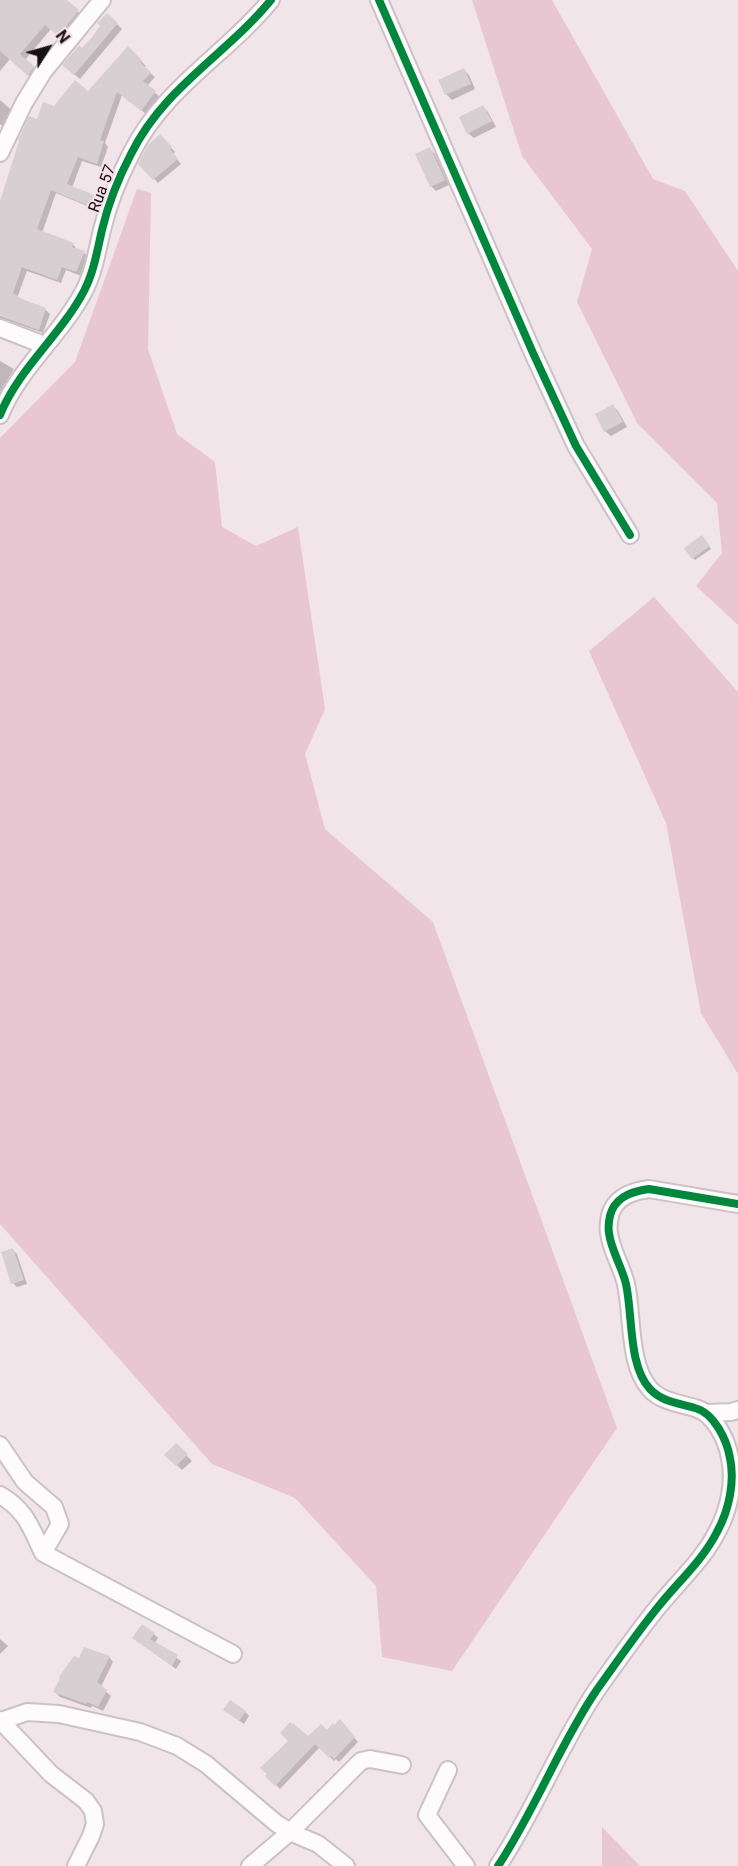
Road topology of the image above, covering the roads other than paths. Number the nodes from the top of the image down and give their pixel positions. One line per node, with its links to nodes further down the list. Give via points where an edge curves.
1 (102, 0): 4 (street, via 43,72)
2 (271, 0): 6 (street, Rua 57, via 177,90 150,124 119,181 84,291)
3 (379, 0): 8 (street, via 532,353 576,446)
4 (0, 153)
5 (0, 328): 6 (street)
6 (44, 345): 7 (street, Rua 57)
7 (0, 415)
8 (630, 536)
9 (738, 1204): 11 (street, via 649,1189 626,1195 611,1212 609,1232 626,1284 640,1375 650,1390 662,1398)
10 (738, 1410): 11 (street)
11 (706, 1413): 24 (street, via 725,1441 732,1473 719,1530 592,1697)
12 (0, 1445): 14 (street, via 25,1482 54,1507 60,1524)
13 (0, 1495): 14 (street, via 15,1503)
14 (43, 1553): 15 (street)
15 (233, 1654)
16 (0, 1721): 19 (street, via 27,1712 59,1714 140,1732 177,1746 206,1764); 20 (street, via 93,1811 91,1836)
17 (402, 1765): 19 (street, via 361,1761)
18 (448, 1770): 23 (street, via 427,1815)
19 (290, 1832): 21 (street); 22 (street, via 318,1844)
20 (76, 1866)
21 (250, 1866)
22 (346, 1866)
23 (466, 1866)
24 (498, 1866)

